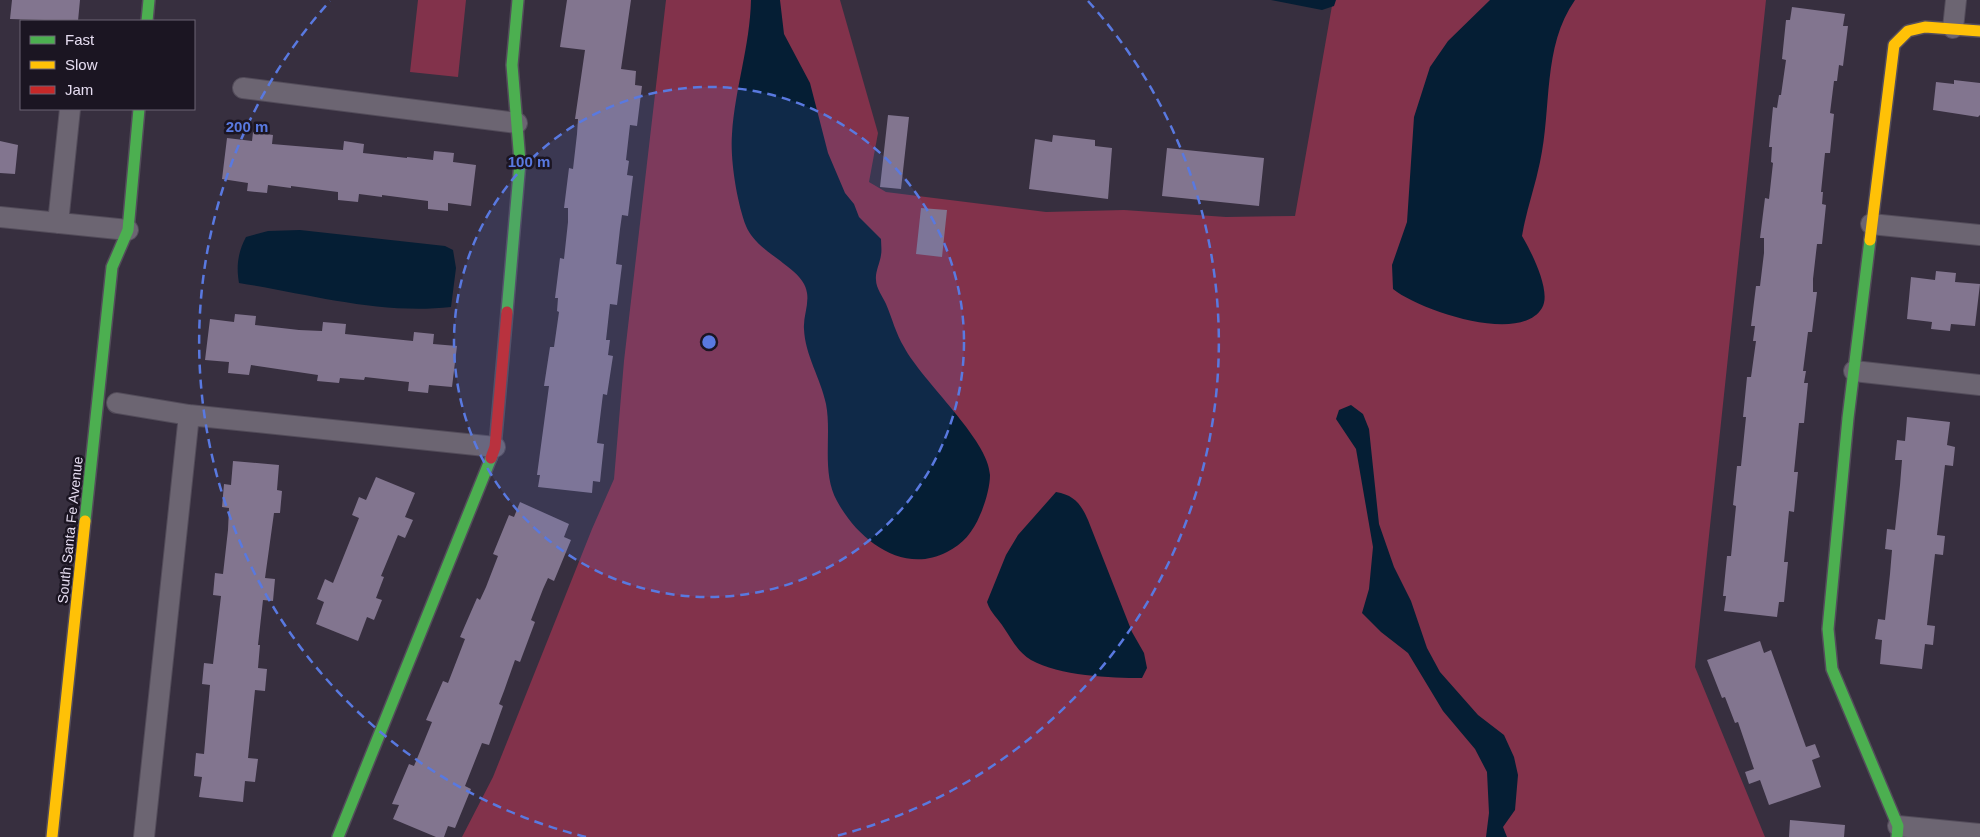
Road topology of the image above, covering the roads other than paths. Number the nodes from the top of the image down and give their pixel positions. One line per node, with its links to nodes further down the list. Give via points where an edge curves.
1 (149, 0): 4 (street)
2 (518, 0): 10 (street, via 512,65)
3 (1956, 0): 5 (street)
4 (147, 20)
5 (1954, 28): 6 (street); 13 (street, via 1920,28 1907,32 1894,45)
6 (1980, 31)
7 (243, 88): 10 (street)
8 (70, 110): 12 (street)
9 (139, 110): 14 (street, South Santa Fe Avenue)
10 (517, 123): 21 (street, via 520,162)
11 (0, 217): 12 (street)
12 (58, 223): 14 (street)
13 (1871, 224): 15 (street); 17 (street)
14 (128, 230): 16 (street, South Santa Fe Avenue); 24 (street, South Santa Fe Avenue, via 112,267)
15 (1980, 235)
16 (133, 252)
17 (1854, 371): 18 (street); 22 (street, via 1828,629 1832,669)
18 (1980, 385)
19 (117, 404): 20 (street)
20 (189, 414): 21 (street); 25 (street)
21 (494, 448): 26 (street)
22 (1897, 832): 23 (street)
23 (1980, 834)
24 (52, 837)
25 (144, 837)
26 (338, 837)

